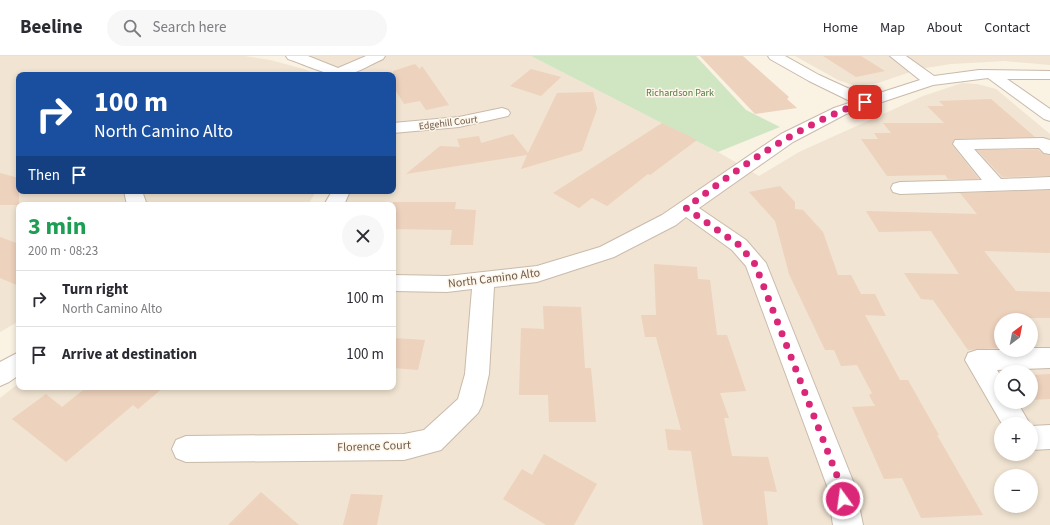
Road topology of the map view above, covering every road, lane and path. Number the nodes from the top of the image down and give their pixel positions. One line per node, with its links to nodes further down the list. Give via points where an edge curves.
1 (293, 56): 5 (street)
2 (378, 56): 6 (street)
3 (775, 56): 10 (street)
4 (897, 56): 9 (street)
5 (336, 72)
6 (345, 72)
7 (991, 74): 8 (street, North Camino Alto); 9 (street, North Camino Alto); 12 (street)
8 (1050, 74)
9 (931, 81): 10 (street, North Camino Alto)
10 (865, 102): 18 (street, North Camino Alto, via 840,111 787,138)
11 (502, 113): 13 (street, Edgehill Court, via 459,122)
12 (1050, 116)
13 (396, 128)
14 (1050, 150): 16 (street, via 1043,144 961,144)
15 (1050, 183): 16 (street)
16 (996, 185): 17 (street)
17 (900, 188)
18 (686, 208): 19 (street, North Camino Alto, via 669,220 607,252 537,274); 28 (street, via 739,245 755,264 841,486)
19 (484, 280): 20 (street, North Camino Alto, via 447,284); 27 (street, Florence Court, via 477,374 469,405 431,441 404,447)
20 (396, 283)
21 (1050, 358): 24 (street, via 976,360)
22 (16, 364): 23 (street)
23 (0, 375)
24 (994, 387)
25 (1038, 438): 26 (street)
26 (1050, 438)
27 (186, 449)
28 (848, 525)

